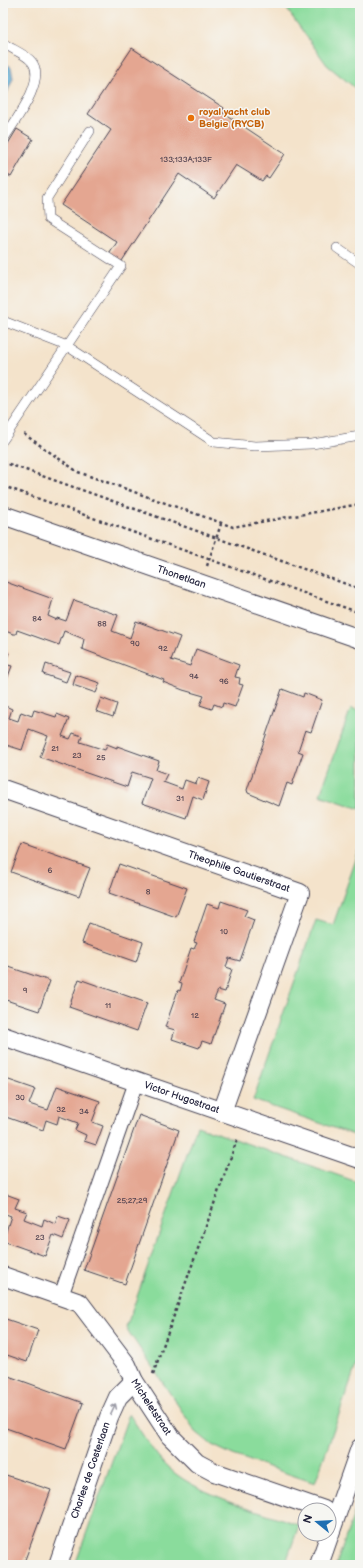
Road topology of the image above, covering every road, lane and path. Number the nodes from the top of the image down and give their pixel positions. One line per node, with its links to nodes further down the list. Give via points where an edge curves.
1 (3, 43): 3 (lane, via 32,62 37,72 35,87)
2 (90, 131): 7 (lane, via 47,198 48,219 121,266)
3 (3, 140)
4 (337, 248): 5 (lane)
5 (360, 264)
6 (3, 321): 7 (lane)
7 (67, 346): 8 (lane); 10 (lane, via 214,442 255,446 312,444)
8 (13, 426): 9 (lane); 15 (path, via 78,472)
9 (4, 435)
10 (360, 436)
11 (3, 462): 16 (path)
12 (3, 486): 17 (path)
13 (360, 504): 15 (path, via 233,527)
14 (3, 515): 18 (street, Thonetlaan)
15 (221, 524): 16 (path)
16 (216, 538): 17 (path); 19 (path)
17 (209, 559): 18 (path); 20 (path)
18 (200, 584): 21 (street, Thonetlaan)
19 (360, 589)
20 (360, 613)
21 (360, 639)
22 (3, 789): 25 (street, Theophile Gautierstraat, via 300,893)
23 (3, 1036): 24 (street, Victor Hugostraat)
24 (136, 1082): 25 (street, Victor Hugostraat); 29 (street)
25 (222, 1112): 26 (street, Victor Hugostraat)
26 (244, 1120): 27 (street, Victor Hugostraat); 31 (path)
27 (360, 1159)
28 (3, 1276): 29 (street, Micheletstraat)
29 (61, 1296): 30 (street, Micheletstraat, via 80,1303 127,1365)
30 (134, 1382): 31 (street, Micheletstraat); 36 (street, Charles de Costerlaan, one-way to 30, via 109,1417 118,1397)
31 (145, 1397): 33 (street, Micheletstraat, via 170,1436 197,1463 214,1472)
32 (360, 1448): 34 (street)
33 (301, 1502)
34 (335, 1502)
35 (324, 1542): 37 (street)
36 (58, 1565)
37 (319, 1565)

